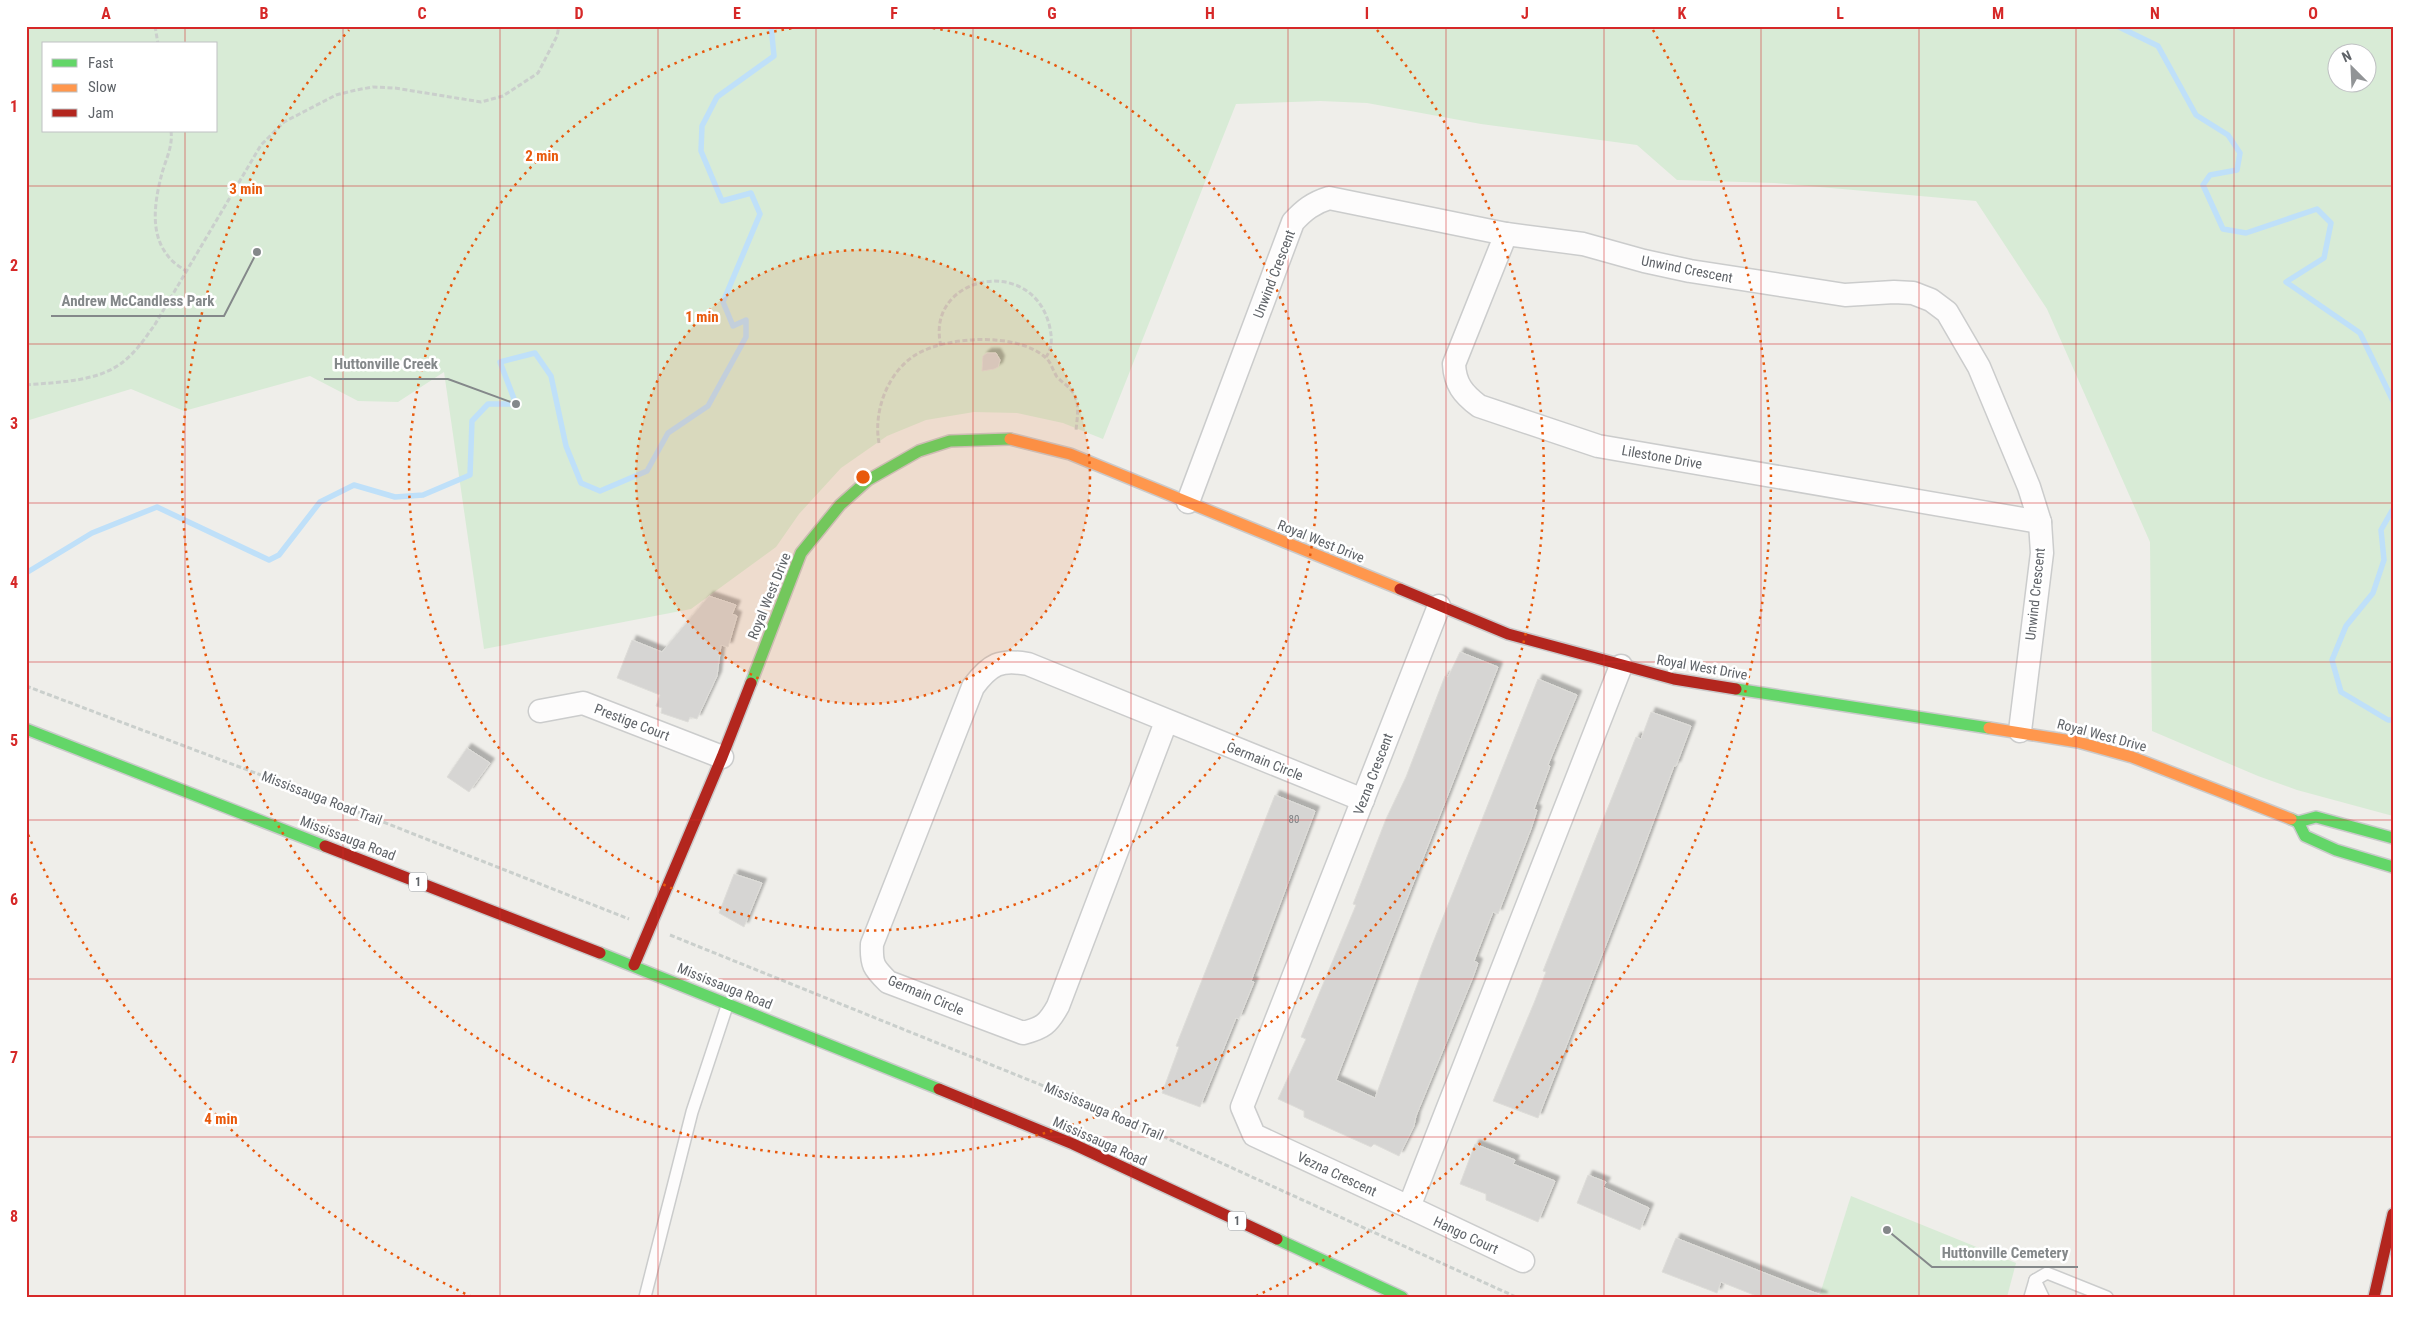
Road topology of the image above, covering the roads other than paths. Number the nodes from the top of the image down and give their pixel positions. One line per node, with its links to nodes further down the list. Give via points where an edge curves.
1 (1506, 234): 2 (street, Unwind Crescent, via 1328,198 1303,211 1294,222); 3 (street, Unwind Crescent, via 1583,244 1644,261 1757,282 1845,295 1913,293 1932,300 1947,312 1979,367 2029,487); 3 (street, Lilestone Drive, via 1454,364 1458,386 1479,406 1598,446)
2 (1188, 502): 4 (street, Royal West Drive); 10 (street, Royal West Drive, via 1070,454 1013,439 950,441 893,464 868,480 840,505 801,553)
3 (2040, 522): 9 (street, Unwind Crescent, via 2042,553)
4 (1439, 606): 5 (street, Royal West Drive, via 1508,634); 11 (street, Vezna Crescent)
5 (1621, 666): 9 (street, Royal West Drive, via 1674,679); 17 (street)
6 (540, 710): 10 (street, Prestige Court, via 583,703)
7 (1166, 722): 7 (street, Germain Circle, via 1028,664 1012,661 996,664 984,672 973,687 872,944 872,962 876,971 888,982 1018,1032 1040,1029 1058,1006); 11 (street, Germain Circle)
8 (26, 730): 15 (street, Mississauga Road / 1)
9 (2020, 731): 12 (street, Royal West Drive, via 2132,757)
10 (722, 757): 15 (street, Royal West Drive)
11 (1363, 800): 17 (street, Vezna Crescent, via 1242,1107 1254,1135)
12 (2298, 822): 13 (street, Royal West Drive, via 2316,817); 14 (street, Royal West Drive, via 2305,836 2336,850)
13 (2393, 838)
14 (2393, 867)
15 (634, 965): 16 (street, Mississauga Road / 1)
16 (728, 1003): 21 (lane, via 692,1112); 22 (street, Mississauga Road / 1, via 1073,1144)
17 (1409, 1207): 19 (street, Hango Court)
18 (2393, 1214): 26 (street)
19 (1523, 1261)
20 (2035, 1280): 23 (lane); 24 (lane); 25 (lane, via 2047,1273)
21 (645, 1297)
22 (1402, 1297)
23 (2030, 1297)
24 (2043, 1297)
25 (2107, 1297)
26 (2374, 1297)

